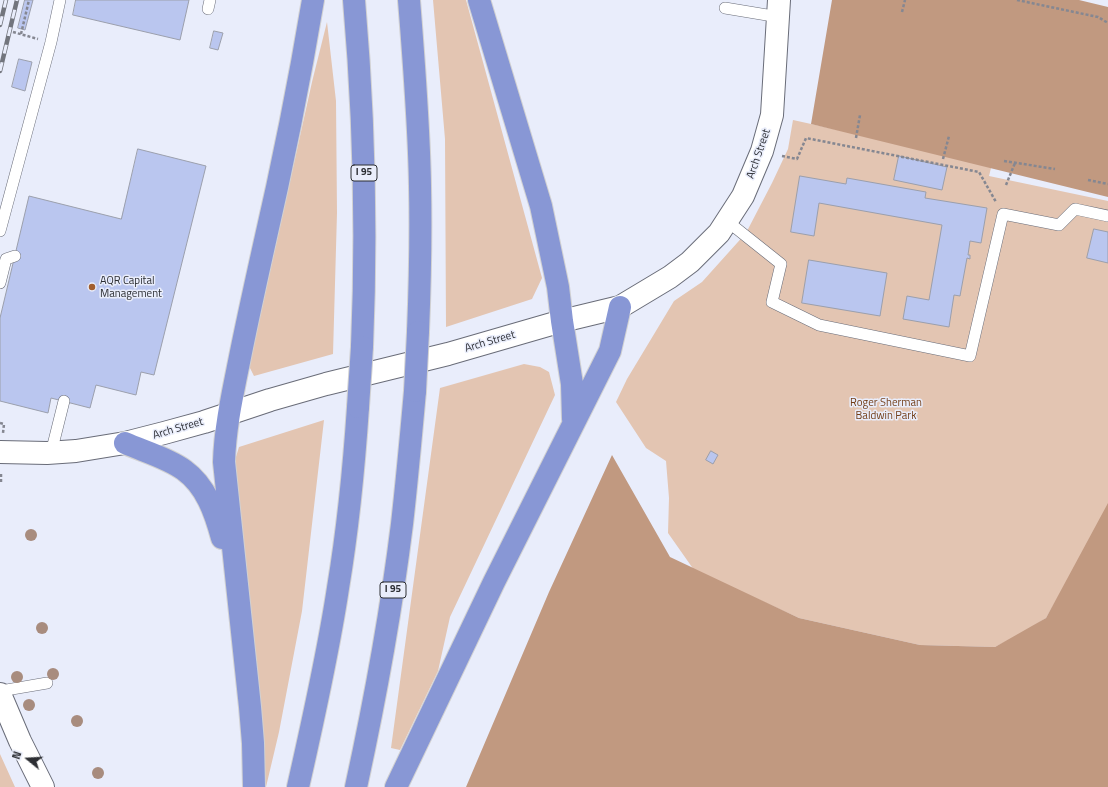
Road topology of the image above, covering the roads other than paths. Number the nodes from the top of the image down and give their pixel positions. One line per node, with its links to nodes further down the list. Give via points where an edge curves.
1 (60, 0): 10 (lane)
2 (312, 0): 16 (highway, via 292,110)
3 (354, 0): 27 (highway, I 95, bridge, via 362,120 365,254 355,455 338,588)
4 (409, 0): 28 (highway, I 95, bridge, via 420,180 418,332 407,479 393,590)
5 (479, 0): 14 (highway, via 541,206 558,286)
6 (726, 8): 7 (lane)
7 (779, 8): 9 (main road, Arch Street, via 772,115 762,152 743,196)
8 (1108, 216): 9 (lane, via 1075,209 1059,225 1003,214 970,356 819,325 772,302 781,264)
9 (727, 221): 13 (main road, Arch Street, via 719,233 690,262)
10 (0, 231)
11 (15, 256): 12 (lane, via 6,259)
12 (0, 283)
13 (620, 307): 14 (main road, Arch Street); 17 (highway, via 610,351)
14 (562, 321): 16 (main road, Arch Street, via 448,354 326,384); 17 (highway, via 572,384)
15 (64, 402): 20 (lane)
16 (229, 413): 18 (main road, Arch Street); 21 (highway, via 224,462)
17 (573, 422): 29 (highway)
18 (125, 443): 20 (main road, Arch Street, via 89,450); 21 (highway, via 183,469 208,498 226,553)
19 (0, 452): 20 (main road, Arch Street)
20 (51, 453)
21 (243, 642): 26 (highway, via 251,714)
22 (47, 683): 23 (lane)
23 (0, 691)
24 (0, 694): 25 (main road, via 20,741)
25 (44, 787)
26 (254, 787)
27 (298, 787)
28 (356, 787)
29 (396, 787)

